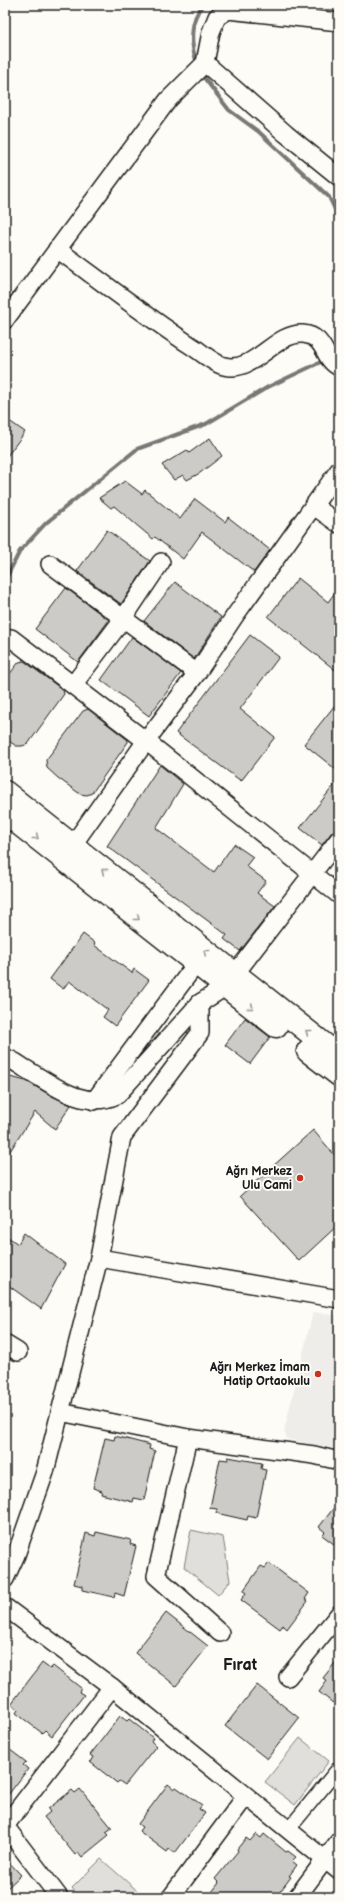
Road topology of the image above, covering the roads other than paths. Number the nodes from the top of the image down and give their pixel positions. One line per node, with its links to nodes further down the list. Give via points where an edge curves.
1 (339, 22): 2 (street, via 228,10 217,17 211,32)
2 (205, 63): 3 (street); 4 (street, via 168,100)
3 (339, 177)
4 (57, 249): 5 (street); 6 (street, via 223,366 243,366 290,336 304,334 320,342)
5 (5, 320)
6 (336, 366)
7 (339, 470): 8 (street)
8 (314, 506): 9 (street); 14 (street)
9 (339, 524)
10 (161, 562): 12 (street)
11 (50, 564): 12 (street)
12 (123, 619): 14 (street); 15 (street)
13 (11, 638): 15 (street)
14 (197, 673): 16 (street)
15 (72, 685): 16 (street)
16 (146, 742): 20 (street); 21 (street)
17 (5, 792): 20 (main road)
18 (5, 813): 23 (main road, one-way to 23)
19 (339, 839): 21 (street)
20 (72, 846): 24 (main road, one-way to 20)
21 (311, 874): 22 (street); 24 (street)
22 (339, 895)
23 (196, 964): 24 (main road); 29 (street)
24 (230, 981): 25 (street); 26 (main road, one-way to 24); 28 (main road, one-way to 28)
25 (200, 1003): 29 (street, via 117,1094 108,1099); 30 (street, via 200,1033 122,1137)
26 (339, 1056)
27 (5, 1058): 29 (street, via 80,1099)
28 (339, 1075)
29 (94, 1101)
30 (99, 1258): 31 (street); 32 (street)
31 (339, 1299)
32 (60, 1412): 33 (street); 35 (street, via 45,1472)
33 (188, 1438): 34 (street, via 314,1455); 38 (street, via 156,1576)
34 (339, 1461)
35 (5, 1579)
36 (5, 1607): 40 (street)
37 (339, 1614): 39 (street)
38 (220, 1633)
39 (288, 1677)
40 (112, 1687): 42 (street); 43 (street)
41 (339, 1768): 44 (street)
42 (246, 1796): 44 (street); 49 (street)
43 (5, 1826): 48 (street)
44 (288, 1830): 46 (street)
45 (339, 1841): 46 (street)
46 (324, 1859): 47 (street); 50 (street)
47 (339, 1871)
48 (59, 1897)
49 (171, 1897)
50 (297, 1897)

